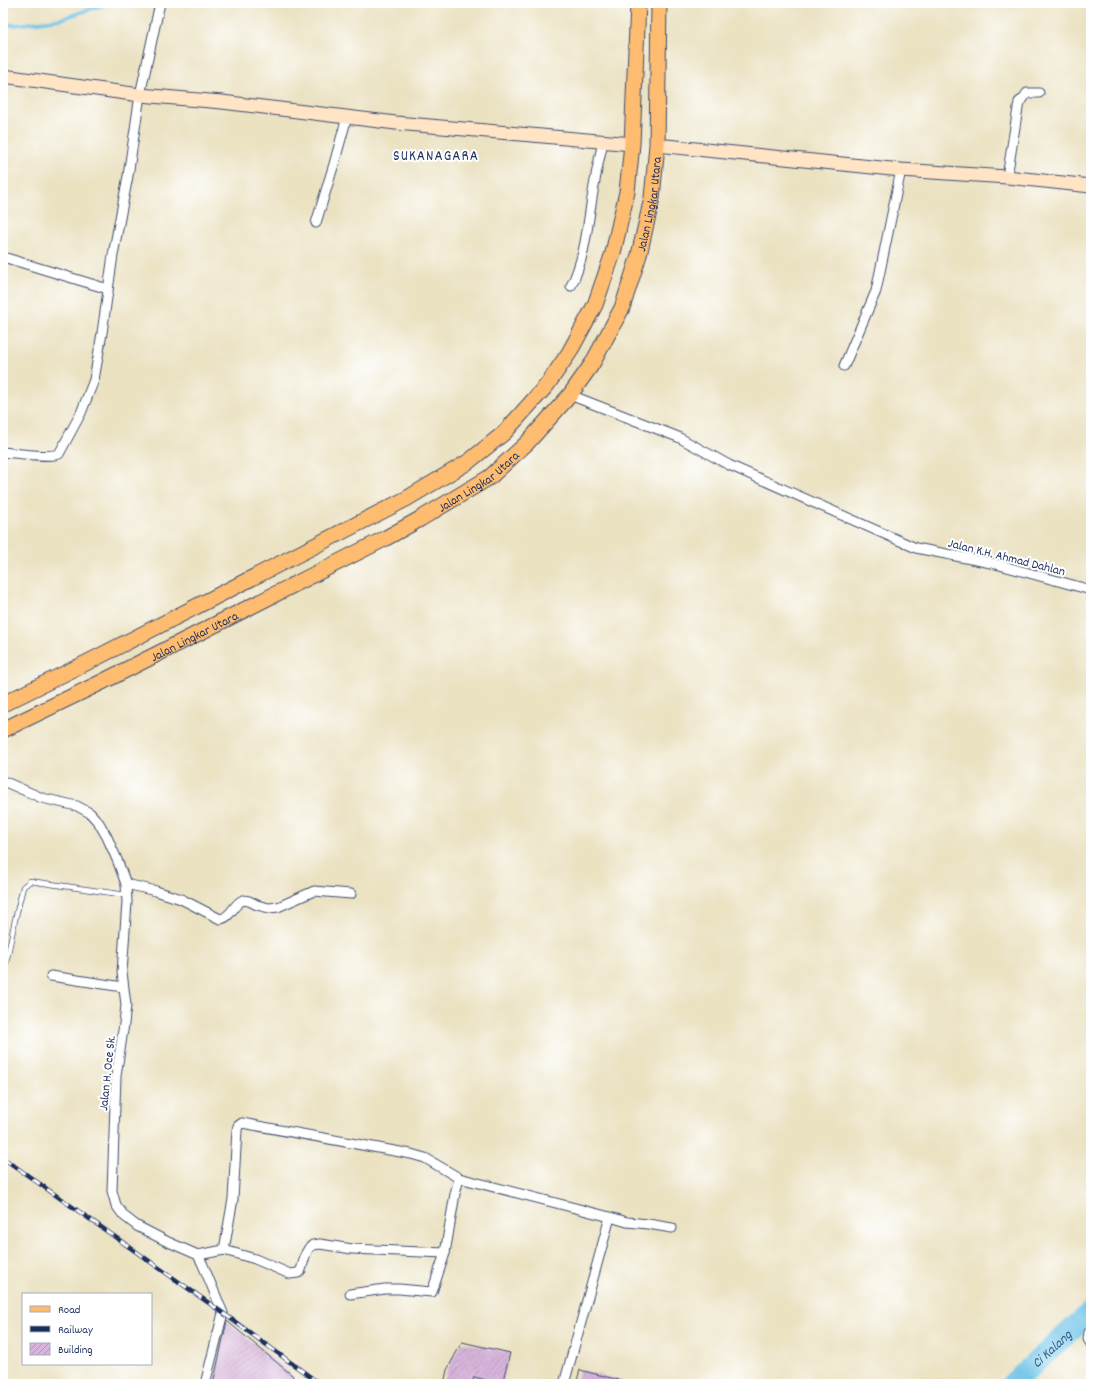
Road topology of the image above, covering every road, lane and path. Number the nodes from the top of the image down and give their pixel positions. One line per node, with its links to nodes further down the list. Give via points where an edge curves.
1 (160, 3): 6 (street)
2 (638, 3): 9 (main road, Jalan Lingkar Utara)
3 (659, 3): 10 (main road, Jalan Lingkar Utara)
4 (3, 76): 6 (street)
5 (1039, 92): 12 (street, via 1027,92 1024,99 1019,102)
6 (140, 95): 7 (street); 17 (street)
7 (347, 117): 8 (street); 14 (street)
8 (603, 142): 9 (street); 16 (street, via 581,260)
9 (632, 144): 18 (main road, Jalan Lingkar Utara, via 627,192 613,253)
10 (657, 145): 11 (street); 19 (main road, Jalan Lingkar Utara, via 652,198 639,255)
11 (901, 170): 12 (street); 20 (street, via 876,291)
12 (1007, 177): 13 (street)
13 (1091, 186)
14 (316, 223)
15 (3, 257): 17 (street)
16 (571, 286)
17 (108, 289): 22 (street, via 94,380 82,413 60,453 56,455)
18 (600, 292): 19 (main road); 23 (main road, Jalan Lingkar Utara, via 570,353 547,385 504,433 468,462)
19 (624, 300): 21 (main road, Jalan Lingkar Utara, via 592,364)
20 (844, 366)
21 (570, 395): 24 (main road, Jalan Lingkar Utara, via 527,443 490,477); 25 (street, Jalan K.H. Ahmad Dahlan, via 678,437 728,465 916,548 996,564)
22 (3, 452)
23 (406, 499): 24 (main road); 26 (main road, Jalan Lingkar Utara)
24 (420, 519): 27 (main road, Jalan Lingkar Utara)
25 (1091, 590)
26 (90, 661): 27 (main road); 28 (main road, Jalan Lingkar Utara)
27 (102, 682): 29 (main road, Jalan Lingkar Utara)
28 (3, 704)
29 (3, 730)
30 (3, 781): 31 (street, Jalan H. Oce Sk., via 42,798 77,806 90,813 99,823)
31 (126, 884): 32 (street, via 181,899 220,919 226,917 234,906 243,900 269,908 278,907 314,891); 33 (street, Jalan H. Oce Sk.)
32 (351, 894)
33 (126, 895): 34 (lane, via 30,881 26,883); 36 (street, Jalan H. Oce Sk.)
34 (6, 963)
35 (51, 976): 36 (street)
36 (123, 987): 42 (street, Jalan H. Oce Sk., via 126,1005 116,1076 112,1160 114,1200 121,1213 137,1226)
37 (459, 1178): 38 (street); 40 (street, via 425,1158 411,1154 242,1123 237,1130 233,1199); 41 (street)
38 (610, 1217): 39 (street); 47 (street)
39 (672, 1228)
40 (224, 1250): 41 (street, via 255,1259 290,1274 298,1273 309,1248 320,1244 352,1249); 42 (street)
41 (445, 1252): 43 (street, via 432,1292 385,1289)
42 (198, 1255): 46 (street, via 223,1313)
43 (350, 1294)
44 (1091, 1331): 45 (street, via 1088,1339)
45 (1091, 1344)
46 (204, 1384)
47 (564, 1384)

